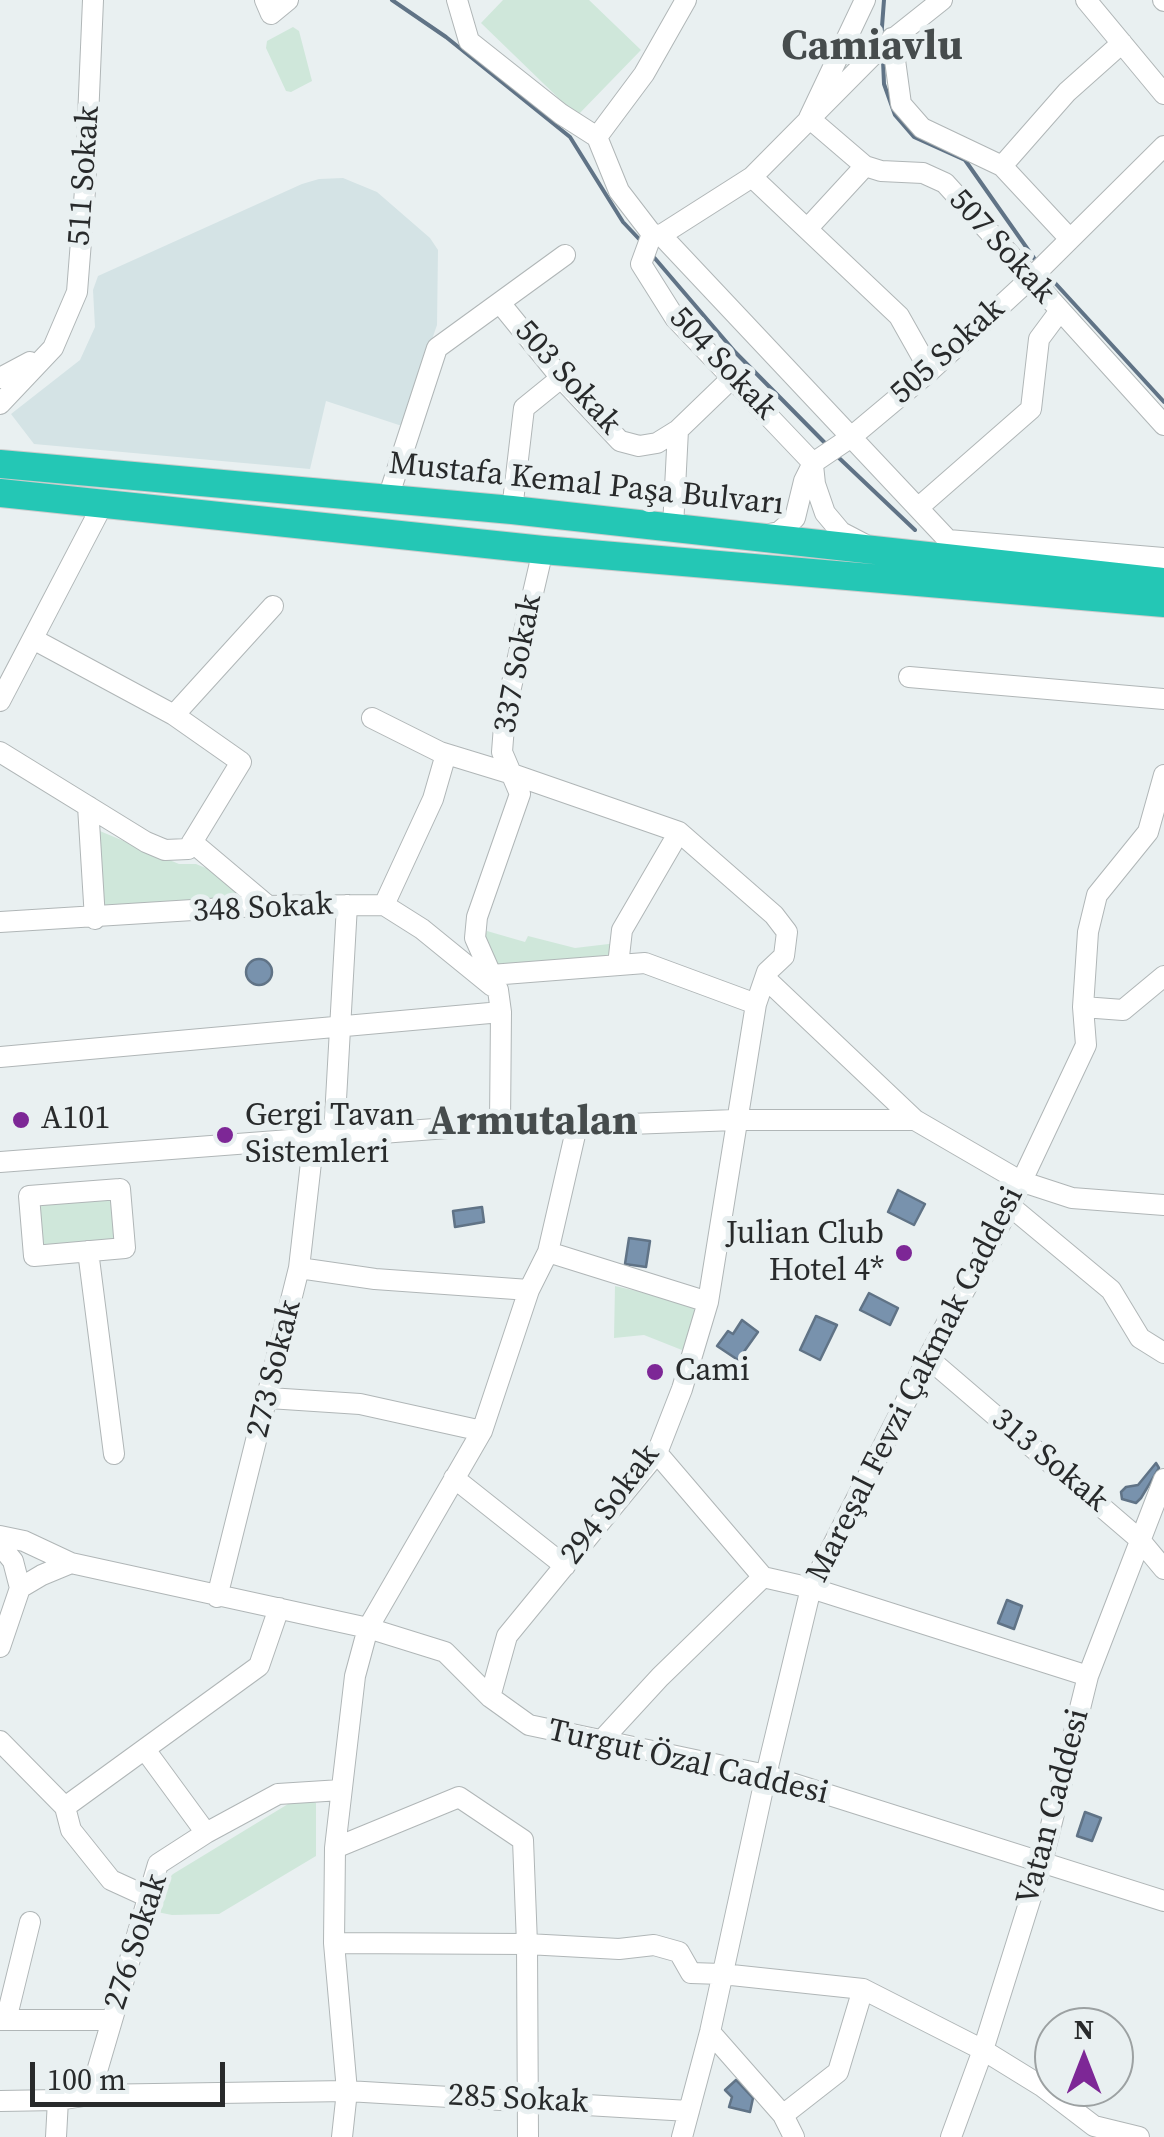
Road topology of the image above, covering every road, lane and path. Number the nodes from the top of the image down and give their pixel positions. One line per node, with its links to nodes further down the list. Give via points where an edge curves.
1 (93, 0): 24 (street, 511 Sokak, via 77,292)
2 (457, 0): 12 (street, via 469,40)
3 (686, 0): 12 (street, via 644,74)
4 (942, 0): 7 (street)
5 (1086, 0): 8 (street)
6 (864, 4): 9 (street, via 858,46); 11 (street)
7 (892, 38): 9 (street); 15 (street, via 901,104 922,128)
8 (1122, 43): 10 (street); 15 (street, via 1067,92)
9 (874, 54): 11 (street)
10 (1163, 91)
11 (808, 118): 14 (street); 16 (street)
12 (596, 137): 18 (street, via 620,191)
13 (1164, 146): 19 (street, 505 Sokak)
14 (866, 166): 17 (street); 21 (street, 507 Sokak, via 923,173 945,183)
15 (1002, 166): 19 (street)
16 (752, 176): 17 (street); 18 (street)
17 (807, 229): 25 (street, via 899,316)
18 (656, 234): 26 (street, 504 Sokak, via 641,264 675,318); 32 (street)
19 (1070, 239): 21 (street, 505 Sokak)
20 (564, 255): 22 (street)
21 (1031, 278): 23 (street, 507 Sokak); 25 (street, 505 Sokak)
22 (500, 303): 28 (street, 503 Sokak); 36 (street, via 437,348)
23 (1058, 312): 30 (street, 507 Sokak); 38 (street, via 1039,338 1031,409)
24 (53, 348): 27 (street); 29 (street, 511 Sokak)
25 (930, 371): 32 (street, 505 Sokak)
26 (733, 377): 31 (street, 503 Sokak); 34 (street, 504 Sokak)
27 (0, 378)
28 (561, 378): 31 (street, 503 Sokak, via 620,440 639,446); 39 (street, via 524,408)
29 (1, 402)
30 (1164, 426)
31 (678, 430): 40 (street)
32 (850, 438): 34 (street, 505 Sokak); 38 (street)
33 (4, 461): 36 (highway, Mustafa Kemal Paşa Bulvarı)
34 (812, 463): 41 (street, via 796,518); 43 (street, via 832,524)
35 (0, 493): 37 (highway, Mustafa Kemal Paşa Bulvarı)
36 (387, 501): 39 (highway, Mustafa Kemal Paşa Bulvarı)
37 (104, 502): 42 (highway, Mustafa Kemal Paşa Bulvarı); 50 (street)
38 (919, 507): 44 (street, via 948,540)
39 (512, 510): 40 (highway, Mustafa Kemal Paşa Bulvarı)
40 (673, 527): 41 (highway, Mustafa Kemal Paşa Bulvarı)
41 (758, 537): 43 (highway, Mustafa Kemal Paşa Bulvarı)
42 (543, 550): 46 (highway, Mustafa Kemal Paşa Bulvarı); 58 (street, 337 Sokak, via 505,713 502,752)
43 (883, 551): 45 (highway, Mustafa Kemal Paşa Bulvarı)
44 (1164, 558)
45 (1164, 582)
46 (1002, 590): 47 (highway, Mustafa Kemal Paşa Bulvarı); 49 (highway)
47 (1164, 603)
48 (273, 606): 54 (street)
49 (1164, 612)
50 (33, 638): 53 (street); 54 (street)
51 (909, 676): 52 (street)
52 (1164, 700)
53 (0, 701)
54 (174, 715): 62 (street, via 241,762)
55 (372, 718): 57 (street)
56 (0, 752): 60 (street)
57 (446, 754): 58 (street); 63 (street)
58 (512, 774): 61 (street); 71 (street, 337 Sokak, via 520,794 476,922 475,938)
59 (1163, 787): 73 (street, Mareşal Fevzi Çakmak Caddesi, via 1148,832 1098,895 1088,932)
60 (88, 806): 62 (street, via 165,850 188,849); 66 (street)
61 (678, 832): 68 (street, via 622,930); 70 (street, 294 Sokak, via 788,932 784,956)
62 (192, 842): 65 (street)
63 (384, 904): 64 (street, 348 Sokak); 71 (street)
64 (347, 905): 65 (street, 348 Sokak); 75 (street, 273 Sokak)
65 (268, 906): 66 (street, 348 Sokak)
66 (95, 919): 67 (street, 348 Sokak)
67 (0, 922)
68 (618, 965): 71 (street); 72 (street, via 646,963)
69 (1164, 976): 73 (street, via 1124,1010)
70 (765, 978): 72 (street, 294 Sokak); 78 (street)
71 (494, 982): 74 (street, 337 Sokak)
72 (756, 1004): 77 (street, 294 Sokak)
73 (1083, 1008): 84 (street, Mareşal Fevzi Çakmak Caddesi, via 1086,1045)
74 (501, 1012): 75 (street); 79 (street, 337 Sokak)
75 (341, 1028): 76 (street); 81 (street, 273 Sokak)
76 (0, 1056)
77 (735, 1120): 78 (street); 80 (street); 92 (street, 294 Sokak)
78 (915, 1120): 84 (street)
79 (500, 1124): 80 (street); 81 (street)
80 (577, 1126): 89 (street)
81 (324, 1136): 82 (street); 90 (street, 273 Sokak)
82 (75, 1157): 83 (street); 85 (street)
83 (0, 1162)
84 (1020, 1181): 86 (street, via 1072,1198); 87 (street, Mareşal Fevzi Çakmak Caddesi)
85 (78, 1192): 88 (street, via 120,1188 125,1248); 88 (street, via 29,1196 34,1256)
86 (1164, 1204)
87 (1010, 1206): 93 (street, via 1111,1290 1140,1338); 94 (street, Mareşal Fevzi Çakmak Caddesi)
88 (88, 1251): 98 (street)
89 (548, 1252): 91 (street); 92 (street)
90 (299, 1268): 91 (street); 95 (street, 273 Sokak)
91 (529, 1290): 96 (street)
92 (708, 1302): 97 (street, 294 Sokak)
93 (1164, 1352)
94 (928, 1358): 102 (street, 313 Sokak); 109 (street, Mareşal Fevzi Çakmak Caddesi)
95 (269, 1398): 96 (street, via 360,1404); 110 (street, 273 Sokak)
96 (482, 1431): 99 (street)
97 (657, 1453): 105 (street, 294 Sokak); 107 (street)
98 (114, 1454)
99 (454, 1478): 105 (street); 112 (street)
100 (1164, 1479): 102 (street, Vatan Caddesi)
101 (0, 1536): 104 (street, Turgut Özal Caddesi)
102 (1139, 1539): 106 (street, 313 Sokak); 114 (street, Vatan Caddesi)
103 (0, 1544): 108 (street)
104 (71, 1563): 108 (street); 110 (street, Turgut Özal Caddesi)
105 (564, 1566): 115 (street, 294 Sokak, via 507,1636)
106 (1164, 1569)
107 (763, 1578): 109 (street); 116 (street)
108 (20, 1588): 113 (street)
109 (811, 1588): 114 (street); 119 (street, Mareşal Fevzi Çakmak Caddesi)
110 (217, 1598): 111 (street, Turgut Özal Caddesi)
111 (279, 1608): 112 (street, Turgut Özal Caddesi); 118 (street, via 260,1666)
112 (368, 1628): 115 (street, Turgut Özal Caddesi, via 446,1652); 120 (street, via 354,1676)
113 (0, 1647)
114 (1088, 1676): 124 (street, Vatan Caddesi)
115 (490, 1698): 116 (street, Turgut Özal Caddesi, via 529,1724)
116 (602, 1740): 119 (street, Turgut Özal Caddesi)
117 (0, 1742): 121 (street)
118 (146, 1751): 121 (street); 122 (street)
119 (766, 1776): 124 (street, Turgut Özal Caddesi); 130 (street, Mareşal Fevzi Çakmak Caddesi)
120 (340, 1790): 122 (street, 276 Sokak, via 278,1794); 123 (street)
121 (65, 1807): 125 (street, via 71,1830 111,1880)
122 (206, 1832): 125 (street, 276 Sokak, via 158,1864)
123 (335, 1848): 128 (street); 129 (street, via 458,1797 523,1840)
124 (1042, 1862): 126 (street, Turgut Özal Caddesi); 135 (street, Vatan Caddesi)
125 (146, 1896): 133 (street, 276 Sokak)
126 (1164, 1901)
127 (30, 1922): 132 (street)
128 (334, 1942): 129 (street); 136 (street)
129 (527, 1944): 130 (street, via 654,1946 680,1952 690,1974); 140 (street)
130 (722, 1974): 131 (street); 134 (street, Mareşal Fevzi Çakmak Caddesi)
131 (863, 1989): 135 (street); 142 (street, via 838,2072)
132 (3, 2020): 133 (street)
133 (112, 2020): 137 (street, 276 Sokak)
134 (710, 2032): 141 (street, Mareşal Fevzi Çakmak Caddesi); 142 (street)
135 (983, 2050): 143 (street, via 1044,2088); 149 (street, Vatan Caddesi)
136 (347, 2091): 137 (street, 285 Sokak); 140 (street, 285 Sokak); 145 (street)
137 (90, 2095): 139 (street, 285 Sokak)
138 (0, 2100): 139 (street, 285 Sokak)
139 (58, 2100): 144 (street)
140 (529, 2100): 141 (street, 285 Sokak); 146 (street)
141 (689, 2111): 147 (street, Mareşal Fevzi Çakmak Caddesi)
142 (783, 2115): 148 (street)
143 (1091, 2131): 150 (street)
144 (56, 2137)
145 (342, 2137)
146 (528, 2137)
147 (682, 2137)
148 (794, 2137)
149 (951, 2137)
150 (1139, 2137)

